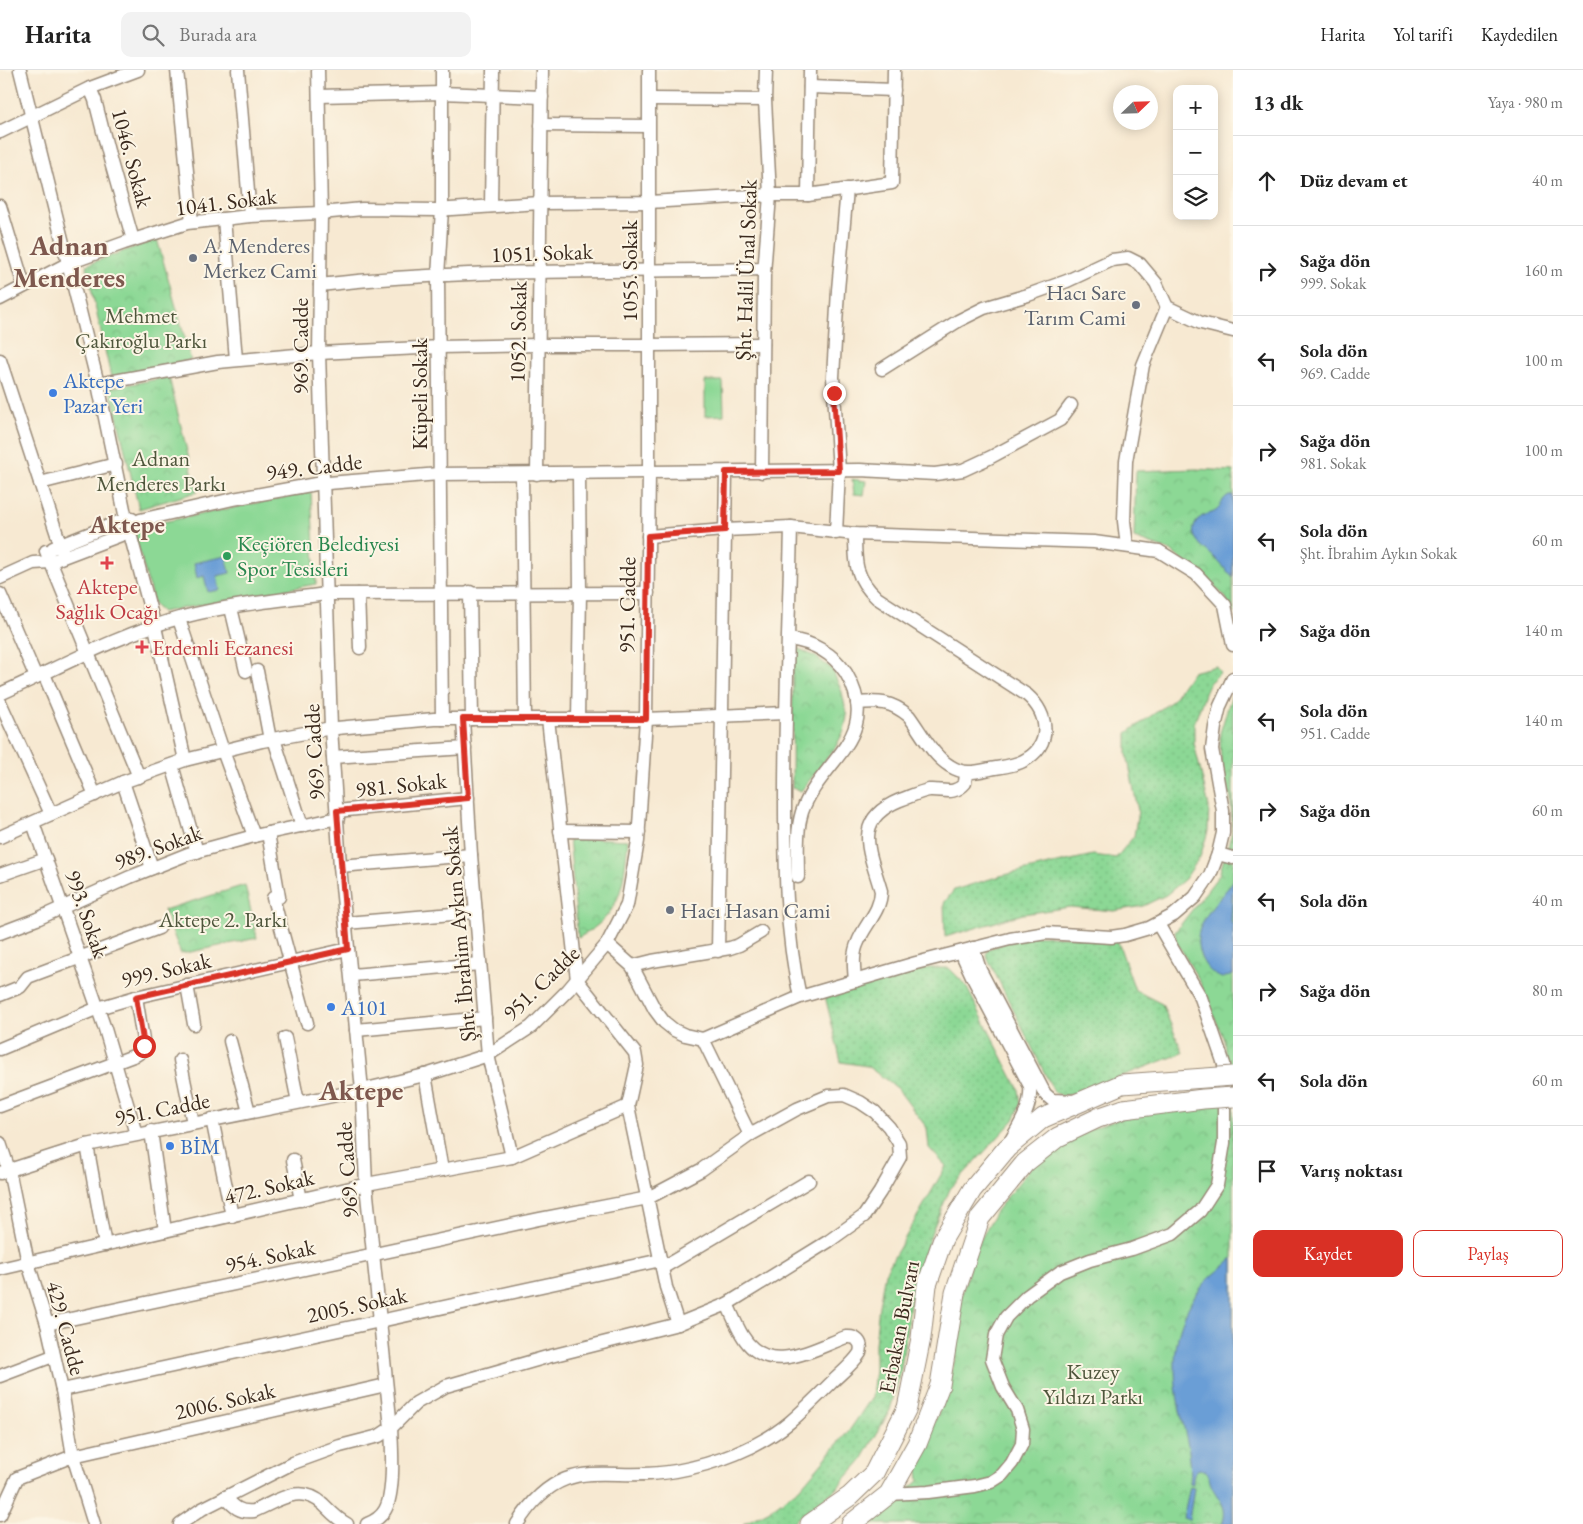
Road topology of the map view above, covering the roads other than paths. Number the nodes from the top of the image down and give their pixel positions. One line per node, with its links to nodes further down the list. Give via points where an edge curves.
1 (20, 70): 22 (street)
2 (138, 70): 14 (street)
3 (177, 70): 37 (street)
4 (238, 70): 35 (street)
5 (318, 70): 18 (street, 969. Cadde)
6 (442, 70): 16 (street, Küpeli Sokak)
7 (493, 70): 17 (street)
8 (542, 70): 19 (street, 1052. Sokak)
9 (649, 70): 20 (street, 1055. Sokak)
10 (766, 70): 21 (street, Şht. Halil Ünal Sokak)
11 (810, 70): 13 (street)
12 (894, 70): 15 (street)
13 (810, 87): 15 (street); 28 (street)
14 (90, 88): 22 (street); 38 (street, 1046. Sokak)
15 (894, 90): 26 (street, 1041. Sokak, via 892,183)
16 (442, 93): 17 (street); 18 (street); 33 (street, Küpeli Sokak)
17 (493, 95): 19 (street); 31 (street)
18 (319, 96): 34 (street, 969. Cadde)
19 (542, 97): 23 (street, 1052. Sokak)
20 (650, 99): 21 (street); 24 (street, 1055. Sokak)
21 (765, 100): 27 (street, Şht. Halil Ünal Sokak)
22 (32, 116): 25 (street); 39 (street)
23 (541, 125): 24 (street); 30 (street, 1052. Sokak)
24 (648, 126): 29 (street, 1055. Sokak)
25 (0, 132)
26 (847, 189): 28 (street, 1041. Sokak); 60 (street, via 833,377)
27 (770, 195): 28 (street, 1041. Sokak); 29 (street, 1041. Sokak); 40 (street, Şht. Halil Ünal Sokak)
28 (808, 195)
29 (649, 202): 30 (street, 1041. Sokak); 41 (street, 1055. Sokak)
30 (540, 203): 31 (street, 1041. Sokak); 42 (street, 1052. Sokak)
31 (491, 206): 33 (street, 1041. Sokak)
32 (0, 208): 45 (street)
33 (442, 209): 34 (street, 1041. Sokak, via 362,209); 43 (street, Küpeli Sokak)
34 (321, 213): 35 (street, 1041. Sokak); 44 (street, 969. Cadde)
35 (250, 216): 36 (street, 1041. Sokak)
36 (224, 219): 37 (street, 1041. Sokak); 54 (street)
37 (192, 222): 38 (street, 1041. Sokak)
38 (133, 240): 39 (street, 1041. Sokak)
39 (69, 263): 45 (street, 1041. Sokak); 57 (street)
40 (764, 269): 41 (street, 1051. Sokak); 50 (street, Şht. Halil Ünal Sokak)
41 (649, 271): 42 (street, 1051. Sokak); 51 (street, 1055. Sokak)
42 (539, 272): 43 (street, 1051. Sokak); 49 (street, 1052. Sokak)
43 (438, 277): 44 (street, 1051. Sokak); 52 (street, Küpeli Sokak)
44 (320, 285): 53 (street, 969. Cadde)
45 (24, 286): 46 (street, 1041. Sokak)
46 (0, 299)
47 (1167, 307): 48 (street, via 1201,323); 56 (street, via 1156,283 1140,264 1128,258 1112,260 1067,281 984,308); 76 (street, via 1143,365 1126,461 1124,521)
48 (1233, 331)
49 (538, 344): 51 (street); 52 (street); 66 (street, 1052. Sokak)
50 (763, 344): 51 (street); 62 (street, Şht. Halil Ünal Sokak)
51 (649, 345): 63 (street, 1055. Sokak)
52 (440, 347): 53 (street); 64 (street, Küpeli Sokak)
53 (319, 353): 54 (street); 69 (street, 969. Cadde)
54 (236, 359): 57 (street)
55 (0, 360): 68 (street)
56 (882, 369)
57 (98, 384): 59 (street)
58 (1071, 405): 60 (street, 949. Cadde, via 1060,420 963,470 935,474)
59 (116, 464): 68 (street); 70 (street)
60 (839, 471): 62 (street, 949. Cadde); 73 (street)
61 (726, 472): 62 (street, 949. Cadde); 63 (street, 949. Cadde); 72 (street)
62 (762, 472)
63 (649, 473): 67 (street, 949. Cadde); 75 (street, 951. Cadde)
64 (439, 474): 65 (street, 949. Cadde); 69 (street, 949. Cadde); 83 (street, Küpeli Sokak)
65 (522, 474): 66 (street, 949. Cadde); 81 (street)
66 (537, 474): 67 (street, 949. Cadde)
67 (579, 474): 82 (street)
68 (40, 483): 77 (street)
69 (322, 483): 70 (street, 949. Cadde, via 233,499); 86 (street, 969. Cadde)
70 (125, 526): 77 (street, 949. Cadde); 90 (street)
71 (792, 528): 72 (street); 73 (street); 91 (street)
72 (725, 530): 75 (street); 101 (street)
73 (836, 533): 74 (street)
74 (855, 534): 76 (street, via 1094,542); 115 (street, via 857,570 868,590 1027,695 1042,714 1045,734 1028,758)
75 (648, 536): 84 (street, 951. Cadde)
76 (1127, 546): 92 (street, via 1159,551 1196,574 1225,605)
77 (63, 550): 78 (street, 949. Cadde)
78 (43, 558): 79 (street, 949. Cadde); 94 (street)
79 (0, 578)
80 (470, 592): 81 (street); 83 (street); 103 (street, Şht. İbrahim Aykın Sokak)
81 (523, 592): 82 (street); 104 (street)
82 (580, 592): 84 (street); 106 (street)
83 (440, 593): 87 (street); 102 (street, Küpeli Sokak)
84 (648, 593): 107 (street, 951. Cadde)
85 (0, 594): 95 (street)
86 (326, 594): 87 (street); 88 (street); 108 (street, 969. Cadde)
87 (358, 594): 93 (street)
88 (231, 608): 89 (street); 109 (street)
89 (179, 619): 90 (street); 111 (street)
90 (153, 627): 94 (street); 113 (street)
91 (789, 639): 99 (street, via 813,645 834,660 851,682); 100 (street)
92 (1233, 645)
93 (360, 648)
94 (87, 654): 95 (street); 116 (street)
95 (40, 675): 97 (street); 118 (street)
96 (1233, 678): 130 (street, via 1220,706 1212,749 1223,810)
97 (0, 694)
98 (0, 702): 120 (street)
99 (857, 703): 115 (street, via 888,703 903,711 942,760); 137 (street, via 856,726 851,739 812,792 802,812)
100 (785, 713): 101 (street); 159 (street, via 786,900)
101 (723, 716): 107 (street); 148 (street)
102 (442, 719): 103 (street); 108 (street)
103 (468, 719): 104 (street); 110 (street, Şht. İbrahim Aykın Sokak)
104 (524, 719): 105 (street)
105 (548, 719): 106 (street); 124 (street)
106 (578, 719): 107 (street)
107 (646, 719): 126 (street, 951. Cadde)
108 (331, 728): 109 (street); 112 (street, 969. Cadde)
109 (272, 739): 111 (street); 123 (street)
110 (465, 748): 112 (street); 119 (street, Şht. İbrahim Aykın Sokak)
111 (223, 751): 113 (street); 128 (street)
112 (333, 757): 121 (street, 969. Cadde)
113 (185, 760): 114 (street)
114 (172, 765): 116 (street); 129 (street)
115 (966, 773): 155 (street, via 965,783 960,788 950,792 930,790 896,802 877,813 869,825 867,844 881,898 858,942 854,960)
116 (139, 777): 117 (street)
117 (123, 782): 118 (street); 135 (street)
118 (96, 795): 120 (street)
119 (468, 798): 121 (street, 981. Sokak); 131 (street, Şht. İbrahim Aykın Sokak)
120 (52, 814): 122 (street)
121 (337, 815): 123 (street, 989. Sokak); 134 (street, 969. Cadde)
122 (33, 823): 125 (street); 133 (street, 993. Sokak)
123 (302, 826): 127 (street, 989. Sokak)
124 (560, 831): 126 (street); 154 (street)
125 (2, 832)
126 (639, 832): 145 (street, 951. Cadde, via 628,905)
127 (268, 834): 128 (street, 989. Sokak); 150 (street, via 279,896 273,898)
128 (254, 836): 129 (street, 989. Sokak)
129 (197, 852): 135 (street, 989. Sokak)
130 (1218, 854): 132 (street); 141 (street, via 1210,875 1195,897)
131 (472, 856): 134 (street); 139 (street, Şht. İbrahim Aykın Sokak)
132 (1233, 858)
133 (46, 859): 136 (street); 138 (street, 993. Sokak)
134 (340, 866): 140 (street, 969. Cadde)
135 (152, 868): 138 (street, 989. Sokak)
136 (0, 875)
137 (798, 877)
138 (64, 907): 144 (street, 989. Sokak); 149 (street, 993. Sokak)
139 (476, 912): 140 (street); 151 (street, Şht. İbrahim Aykın Sokak)
140 (346, 923): 146 (street, 969. Cadde)
141 (1158, 924): 147 (street, via 1125,935 1103,937 1046,933); 214 (street, via 1201,998 1224,1064 1224,1143 1217,1185 1200,1212 1172,1234 1060,1272 1027,1296 1006,1317 996,1335 992,1359 1023,1429 1022,1444 1002,1475 975,1486)
142 (159, 928): 149 (street)
143 (760, 932): 148 (street, via 739,945)
144 (0, 933)
145 (607, 944): 152 (street); 154 (street, 951. Cadde)
146 (348, 949): 150 (street, 999. Sokak); 153 (street, 969. Cadde)
147 (967, 950): 155 (street); 176 (street, via 1045,1094 1052,1100); 188 (street, via 973,978 1030,1086 1029,1106)
148 (718, 951): 152 (street)
149 (81, 957): 157 (street, via 28,977 20,987); 160 (street, 993. Sokak)
150 (290, 962): 156 (street, 999. Sokak); 162 (street)
151 (480, 964): 153 (street); 161 (street, Şht. İbrahim Aykın Sokak)
152 (632, 966): 166 (street, via 664,1022 685,1035)
153 (352, 975): 164 (street, 969. Cadde)
154 (577, 980): 169 (street, 951. Cadde, via 531,1027); 179 (street, via 635,1054 637,1065)
155 (855, 981): 159 (street)
156 (187, 985): 158 (street, 999. Sokak); 163 (street)
157 (0, 995)
158 (136, 997): 160 (street, 999. Sokak); 171 (street, via 144,1046 136,1055)
159 (800, 997): 166 (street)
160 (98, 1008): 168 (street, 999. Sokak); 171 (street, 993. Sokak)
161 (485, 1018): 164 (street); 169 (street, Şht. İbrahim Aykın Sokak)
162 (306, 1023)
163 (194, 1024)
164 (356, 1030): 174 (street, 969. Cadde)
165 (285, 1038): 177 (street)
166 (703, 1039): 185 (street)
167 (230, 1041): 180 (street)
168 (0, 1049)
169 (488, 1055): 172 (street, 951. Cadde); 189 (street, Şht. İbrahim Aykın Sokak)
170 (180, 1060): 182 (street)
171 (116, 1062): 178 (street); 184 (street, 993. Sokak)
172 (425, 1075): 174 (street, 951. Cadde); 191 (street)
173 (1233, 1076): 176 (highway, Erbakan Bulvarı, bridge, via 1122,1084)
174 (362, 1090): 177 (street, 951. Cadde); 194 (street, 969. Cadde)
175 (1233, 1097): 214 (highway, bridge, via 1124,1109 1058,1138 1025,1163 980,1218 955,1293 940,1385 917,1444)
176 (1083, 1100): 188 (highway, Erbakan Bulvarı, via 1044,1118)
177 (298, 1102): 180 (street, 951. Cadde)
178 (0, 1106)
179 (628, 1106): 189 (street, 472. Sokak); 195 (street)
180 (249, 1112): 181 (street, 951. Cadde)
181 (212, 1119): 182 (street, 951. Cadde); 197 (street)
182 (193, 1123): 183 (street, 951. Cadde)
183 (151, 1131): 184 (street, 951. Cadde); 198 (street)
184 (136, 1134): 187 (street, 951. Cadde)
185 (750, 1135): 195 (street, 954. Sokak, via 701,1170); 204 (street, 954. Sokak, via 797,1108 828,1096 844,1095 875,1112 889,1127 899,1143 900,1157 864,1216 829,1242)
186 (0, 1143): 192 (street, 429. Cadde)
187 (87, 1145): 192 (street, 951. Cadde); 199 (street)
188 (1007, 1148): 222 (highway, Erbakan Bulvarı, via 972,1190 943,1239 927,1285 908,1408 874,1473 850,1496)
189 (512, 1156): 191 (street, 472. Sokak)
190 (293, 1160): 196 (street)
191 (442, 1170): 194 (street, 472. Sokak)
192 (5, 1172): 201 (street, 429. Cadde)
193 (809, 1181): 202 (street, 2005. Sokak)
194 (366, 1185): 196 (street, 472. Sokak); 200 (street, 969. Cadde)
195 (648, 1198): 200 (street, 954. Sokak); 202 (street)
196 (301, 1200): 197 (street, 472. Sokak)
197 (232, 1216): 198 (street, 472. Sokak)
198 (165, 1231): 199 (street, 472. Sokak)
199 (105, 1246): 201 (street, 472. Sokak)
200 (374, 1254): 205 (street, 969. Cadde); 206 (street, 954. Sokak)
201 (28, 1263): 203 (street, 472. Sokak); 206 (street, 429. Cadde)
202 (662, 1264): 205 (street, 2005. Sokak); 207 (street)
203 (0, 1269)
204 (727, 1304): 207 (street, 954. Sokak); 217 (street, via 742,1336 768,1356 796,1356 851,1336 861,1345 860,1353 789,1422 752,1445 715,1461 673,1472 594,1473 560,1481 540,1495)
205 (380, 1320): 210 (street, 969. Cadde); 211 (street, 2005. Sokak)
206 (47, 1324): 208 (street, 429. Cadde)
207 (678, 1324): 212 (street, 954. Sokak, via 446,1386 416,1403)
208 (54, 1356): 209 (street); 211 (street, 429. Cadde)
209 (0, 1376)
210 (386, 1385): 212 (street, 969. Cadde); 213 (street, 2006. Sokak)
211 (62, 1390): 213 (street, 429. Cadde)
212 (391, 1428): 215 (street, 954. Sokak, via 380,1436 309,1456); 221 (street, 969. Cadde, via 390,1498 382,1514)
213 (73, 1456): 216 (street, 2006. Sokak, via 17,1478); 218 (street, 429. Cadde)
214 (889, 1494): 223 (highway)
215 (225, 1497): 219 (street, 954. Sokak); 220 (street, via 235,1508 247,1512 295,1493 308,1494)
216 (0, 1515)
217 (520, 1523)
218 (94, 1524)
219 (180, 1524)
220 (347, 1524)
221 (367, 1524)
222 (810, 1524)
223 (851, 1524)

